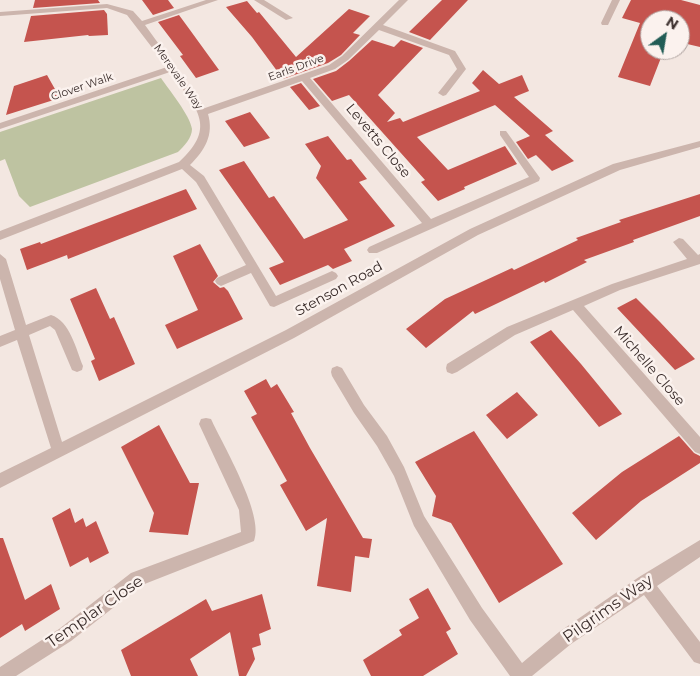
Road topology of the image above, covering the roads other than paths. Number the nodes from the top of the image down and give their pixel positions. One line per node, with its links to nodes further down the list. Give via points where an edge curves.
1 (214, 0): 9 (street)
2 (258, 0): 7 (street)
3 (404, 0): 10 (street, Earls Drive)
4 (616, 0): 8 (street)
5 (109, 3): 6 (street, Merevale Way); 9 (street, Merevale Way, via 130,13)
6 (0, 14)
7 (289, 18)
8 (605, 23)
9 (140, 24): 11 (street, Merevale Way)
10 (377, 26): 12 (street, Earls Drive, via 346,58); 13 (street, via 452,53 462,69)
11 (170, 69): 14 (street, Merevale Way); 15 (street, Clover Walk)
12 (304, 78): 14 (street, Earls Drive); 19 (street, Levetts Close)
13 (442, 94)
14 (202, 112): 18 (street, Merevale Way, via 206,134 201,146)
15 (0, 126)
16 (503, 133): 19 (street, via 534,178)
17 (700, 144): 36 (street, Stenson Road, via 617,167 474,232 290,334)
18 (183, 165): 20 (street, Merevale Way); 25 (street, via 200,179)
19 (429, 224): 22 (street)
20 (0, 236)
21 (679, 242): 24 (street)
22 (373, 250)
23 (0, 259): 29 (street)
24 (698, 260): 28 (street)
25 (253, 268): 26 (street, via 274,302); 27 (street)
26 (332, 276)
27 (221, 281)
28 (575, 304): 32 (street, via 511,331); 35 (street, Michelle Close)
29 (22, 333): 30 (street); 31 (street, via 51,320 60,327); 36 (street)
30 (0, 342)
31 (77, 366)
32 (452, 368)
33 (338, 372): 41 (street, via 399,472 424,530 476,614)
34 (206, 424): 42 (street, Templar Close, via 246,509 249,536 137,578 65,635)
35 (700, 447)
36 (60, 452): 37 (street, Stenson Road)
37 (0, 481)
38 (700, 548): 39 (street, Pilgrims Way)
39 (644, 583): 40 (street); 41 (street, Pilgrims Way, via 565,638)
40 (700, 656)
41 (520, 675)
42 (1, 676)

